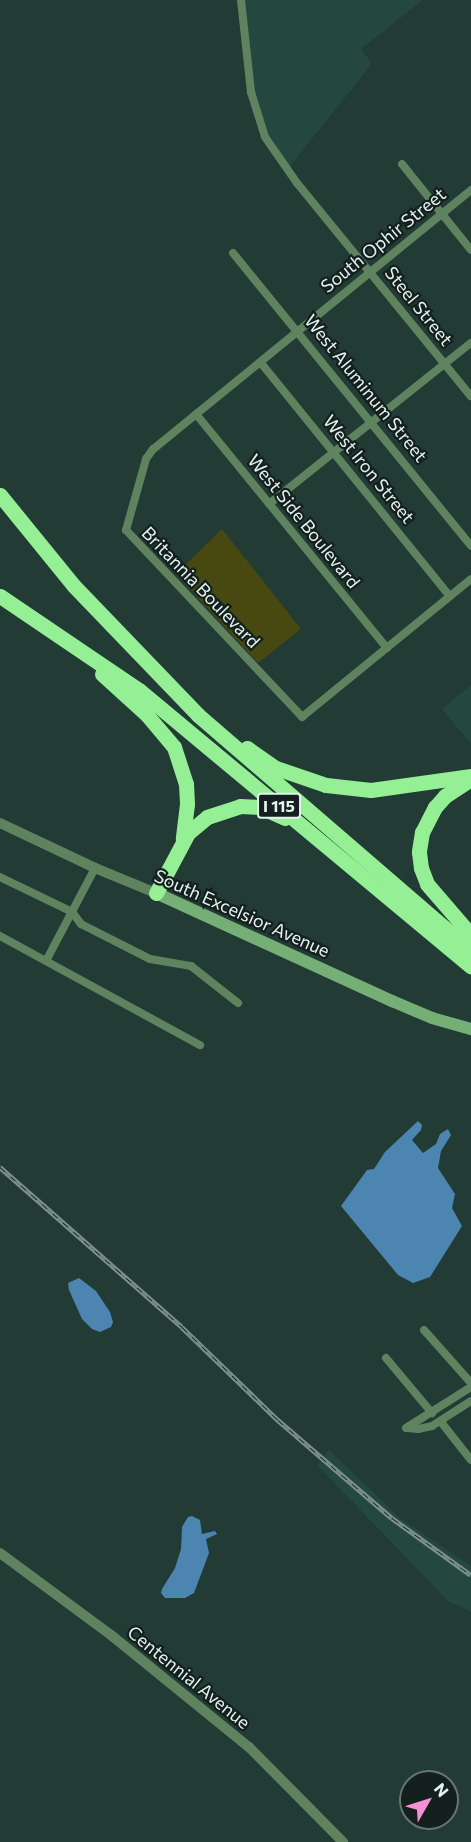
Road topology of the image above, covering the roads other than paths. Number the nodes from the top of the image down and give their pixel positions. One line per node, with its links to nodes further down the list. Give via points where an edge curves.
1 (241, 0): 7 (street, Steel Street, via 259,121 277,157)
2 (402, 164): 4 (street)
3 (471, 190): 4 (street, South Ophir Street)
4 (441, 214): 5 (street); 7 (street, South Ophir Street)
5 (471, 250)
6 (234, 253): 8 (street, West Aluminum Street)
7 (369, 271): 8 (street, South Ophir Street); 11 (street, Steel Street)
8 (298, 332): 10 (street, South Ophir Street); 14 (street, West Aluminum Street)
9 (471, 343): 11 (street)
10 (261, 363): 13 (street, South Ophir Street); 15 (street, West Iron Street)
11 (445, 363): 12 (street, Steel Street); 14 (street)
12 (471, 396)
13 (196, 414): 17 (street, West Side Boulevard); 23 (street, Britannia Boulevard, via 149,454 126,530 302,717)
14 (372, 422): 15 (street); 18 (street, West Aluminum Street)
15 (335, 452): 17 (street); 21 (street, West Iron Street)
16 (0, 495): 24 (highway, I 115, via 74,586)
17 (269, 504): 23 (street, West Side Boulevard)
18 (471, 546)
19 (471, 579): 21 (street)
20 (0, 596): 22 (highway, I 115)
21 (450, 596): 23 (street)
22 (50, 628): 27 (highway, via 147,715 174,747 186,784 186,826); 30 (highway, I 115, via 175,718)
23 (387, 648)
24 (164, 678): 25 (highway, via 258,756 314,783 371,790); 35 (highway, I 115, via 225,740)
25 (471, 778): 33 (highway, via 445,796 428,817 419,852 421,868 435,896)
26 (0, 823): 28 (street, South Excelsior Avenue)
27 (181, 846): 30 (highway, via 188,833 207,817 240,806 260,807 298,827); 31 (highway)
28 (95, 868): 31 (street, South Excelsior Avenue); 32 (street)
29 (0, 877): 32 (street)
30 (381, 891): 37 (highway, I 115)
31 (156, 893): 39 (main road, South Excelsior Avenue, via 432,1018)
32 (72, 912): 36 (street); 38 (street, via 81,924 150,959 191,966)
33 (471, 935)
34 (0, 936): 36 (street)
35 (471, 951)
36 (46, 961): 40 (street)
37 (471, 967)
38 (237, 1003)
39 (471, 1029)
40 (200, 1045)
41 (424, 1330): 43 (street)
42 (386, 1358): 45 (street)
43 (471, 1385): 45 (street)
44 (471, 1401): 46 (street)
45 (432, 1413): 46 (street, via 406,1428 418,1430)
46 (441, 1422): 47 (street)
47 (471, 1460)
48 (0, 1553): 49 (street, Centennial Avenue, via 111,1635 249,1747)
49 (343, 1842)

